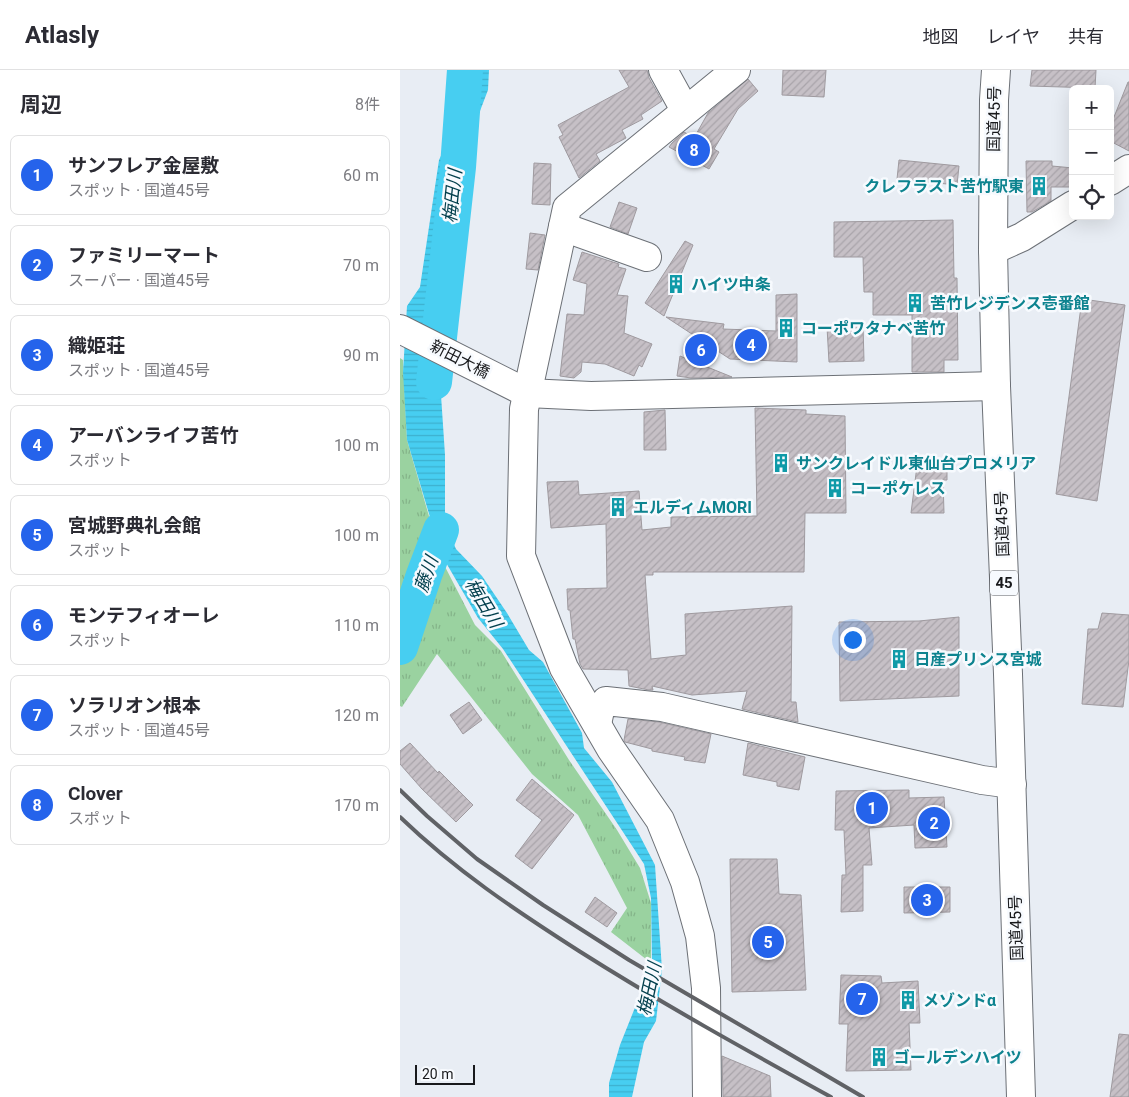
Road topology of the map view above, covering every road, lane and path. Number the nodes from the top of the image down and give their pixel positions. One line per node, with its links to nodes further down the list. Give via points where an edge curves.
1 (663, 70): 4 (main road)
2 (736, 70): 4 (main road)
3 (996, 70): 9 (main road, 国道45号 / 45)
4 (685, 110): 8 (main road, via 567,208)
5 (1129, 170): 6 (main road)
6 (1114, 179)
7 (1069, 208): 9 (main road, via 1022,237)
8 (563, 227): 10 (main road); 13 (main road)
9 (993, 250): 12 (main road, 国道45号 / 45)
10 (647, 257)
11 (400, 330): 13 (main road, 新田大橋)
12 (996, 386): 13 (main road, via 591,396 538,395); 15 (main road, 国道45号 / 45)
13 (523, 391): 14 (main road, via 521,556 564,668)
14 (597, 724): 15 (main road, via 606,701 662,707 982,780); 16 (main road, via 610,749 660,820 685,882 700,936 706,988)
15 (1012, 784): 17 (main road, 国道45号 / 45)
16 (707, 1097)
17 (1021, 1097)

